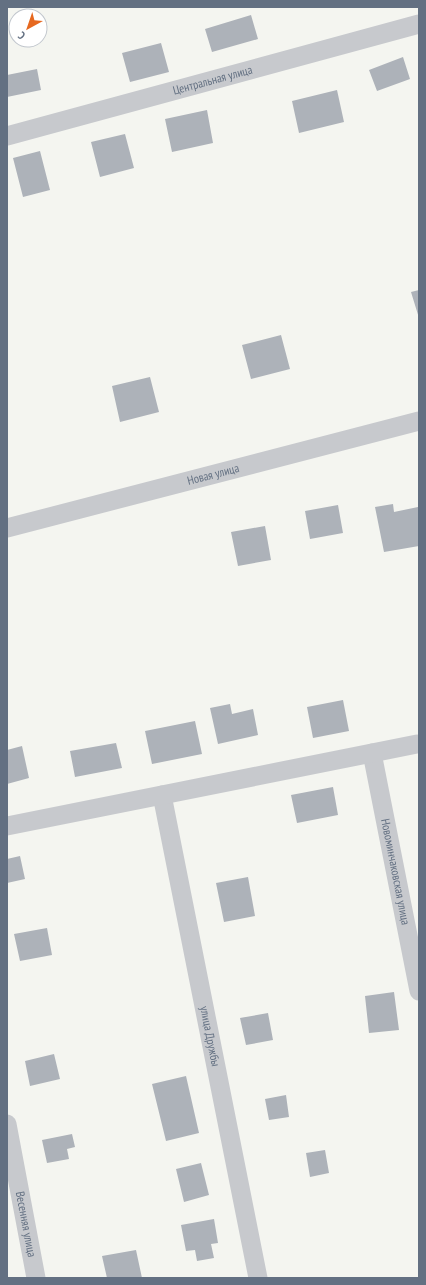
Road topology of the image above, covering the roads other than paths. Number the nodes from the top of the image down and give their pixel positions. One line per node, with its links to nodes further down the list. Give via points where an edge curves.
1 (419, 24): 2 (street, Центральная улица)
2 (7, 136)
3 (419, 421): 4 (street, Новая улица)
4 (7, 528)
5 (417, 744): 6 (street)
6 (372, 753): 7 (street); 9 (street, Новоминчаковская улица)
7 (162, 795): 8 (street); 12 (street, улица Дружбы)
8 (7, 826)
9 (419, 991)
10 (7, 1124): 11 (street, Весенняя улица)
11 (36, 1278)
12 (258, 1278)

